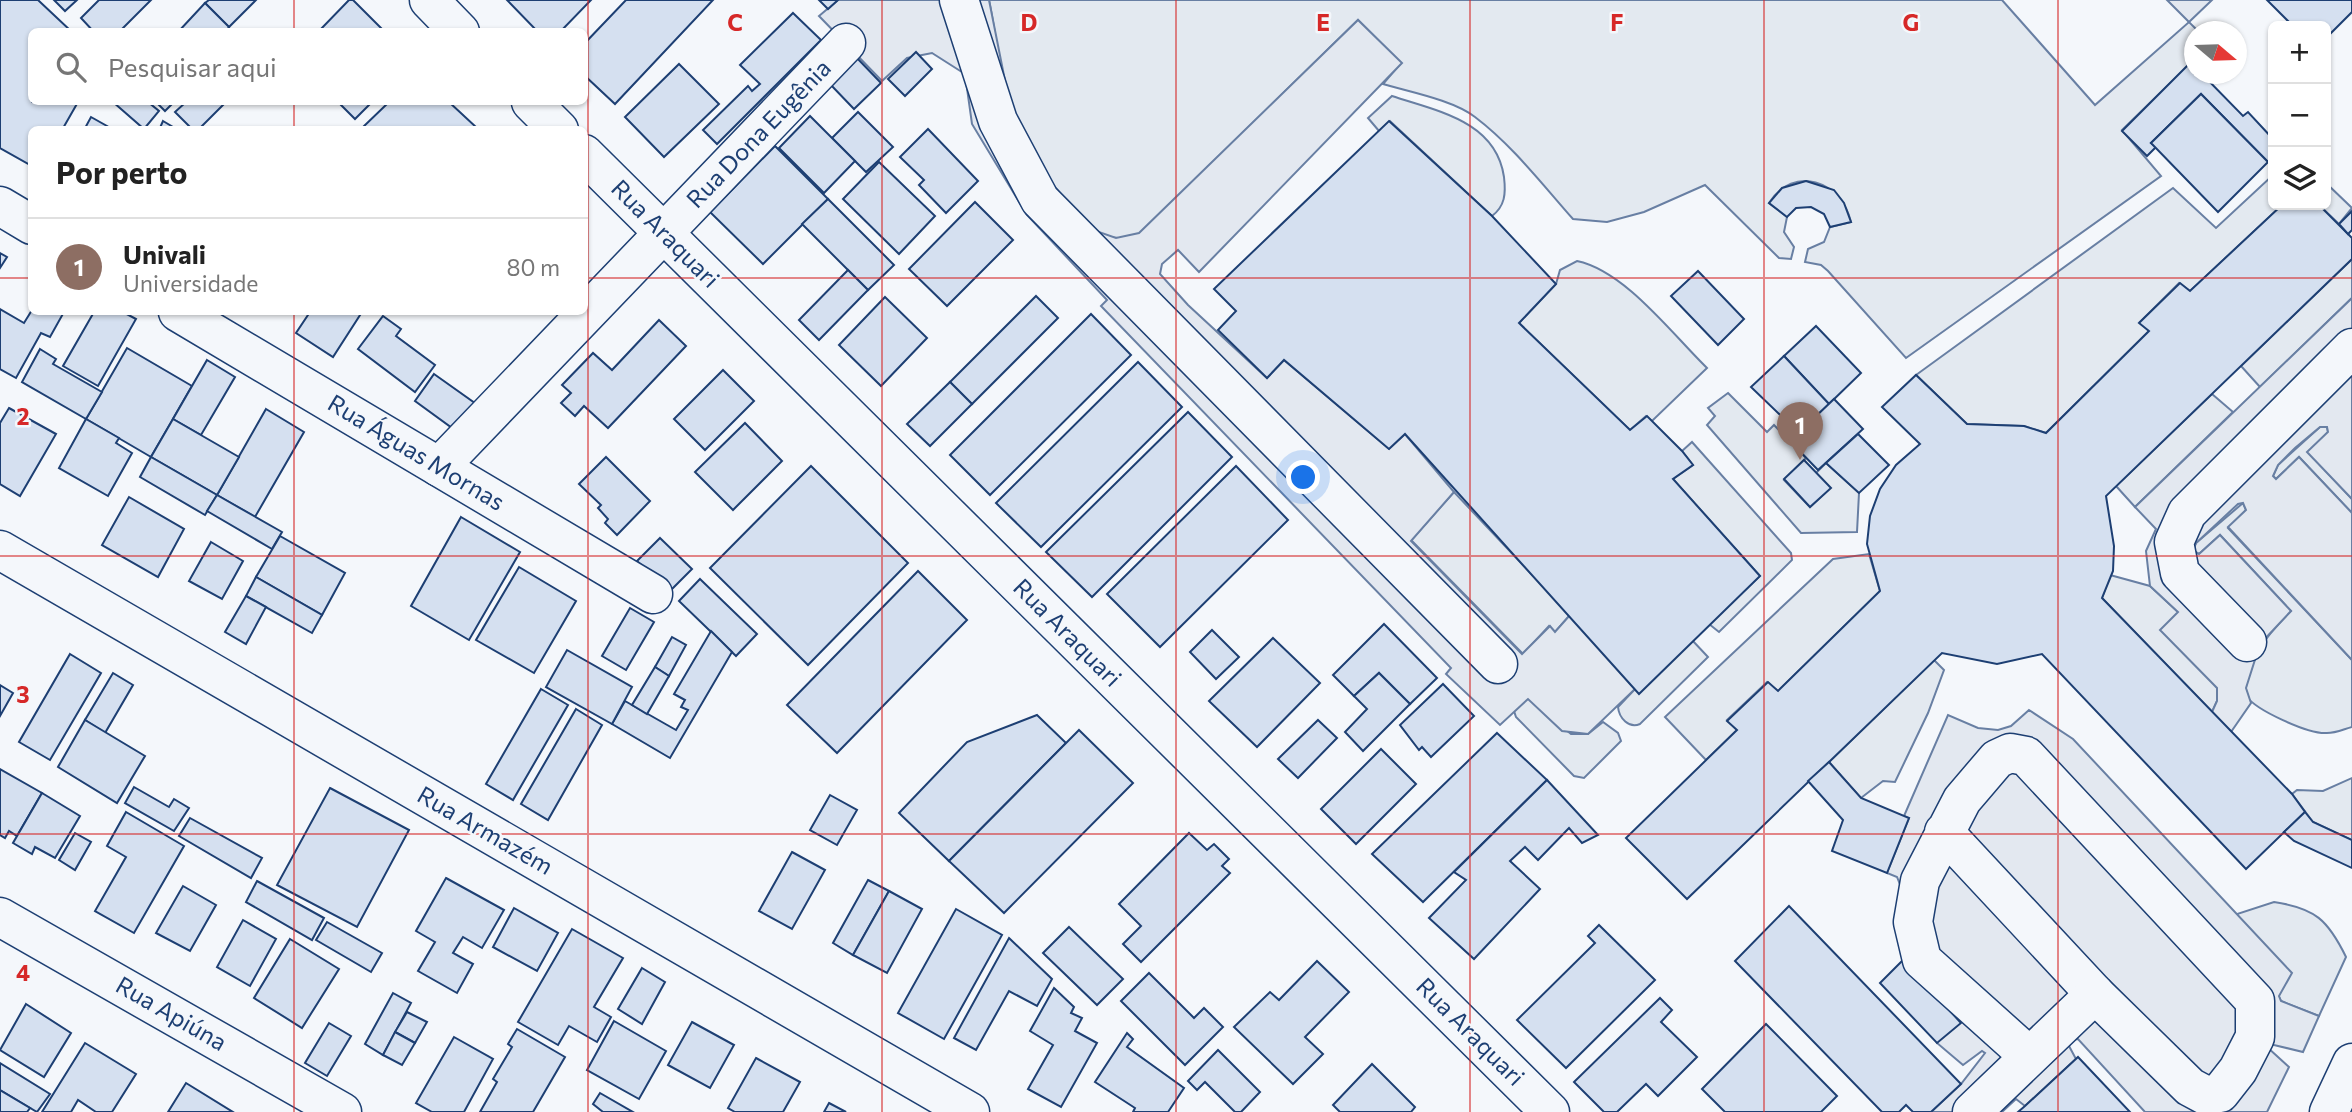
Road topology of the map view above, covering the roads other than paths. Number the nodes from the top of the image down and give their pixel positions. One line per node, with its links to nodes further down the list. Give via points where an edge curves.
1 (429, 0): 3 (street)
2 (959, 0): 19 (street, via 998,121 1040,200)
3 (456, 28)
4 (846, 43): 10 (street, Rua Dona Eugênia)
5 (534, 105): 6 (street)
6 (555, 126)
7 (588, 158): 10 (street, Rua Araquari)
8 (0, 206): 9 (street)
9 (28, 223)
10 (664, 233): 11 (street, Rua Dona Eugênia); 27 (street, Rua Araquari)
11 (588, 312)
12 (183, 315): 15 (street, Rua Águas Mornas)
13 (585, 315): 15 (street, Rua Dona Eugênia)
14 (2352, 348): 18 (street, via 2187,513 2174,542 2180,573)
15 (439, 467): 17 (street, Rua Águas Mornas)
16 (0, 550): 25 (street, Rua Armazém)
17 (653, 594)
18 (2247, 642)
19 (1498, 664)
20 (1944, 832): 22 (street); 22 (street, via 1962,800 1997,759 2010,753 2025,756 2255,1001 2255,1037 2220,1093 2205,1095 2190,1087); 23 (street, via 1920,881 1913,922 1922,960)
21 (0, 917): 26 (street, Rua Apiúna)
22 (2095, 994): 23 (street)
23 (2029, 1056): 28 (street)
24 (2352, 1063): 29 (street)
25 (956, 1108)
26 (342, 1112)
27 (1550, 1112)
28 (1972, 1112)
29 (2329, 1112)

